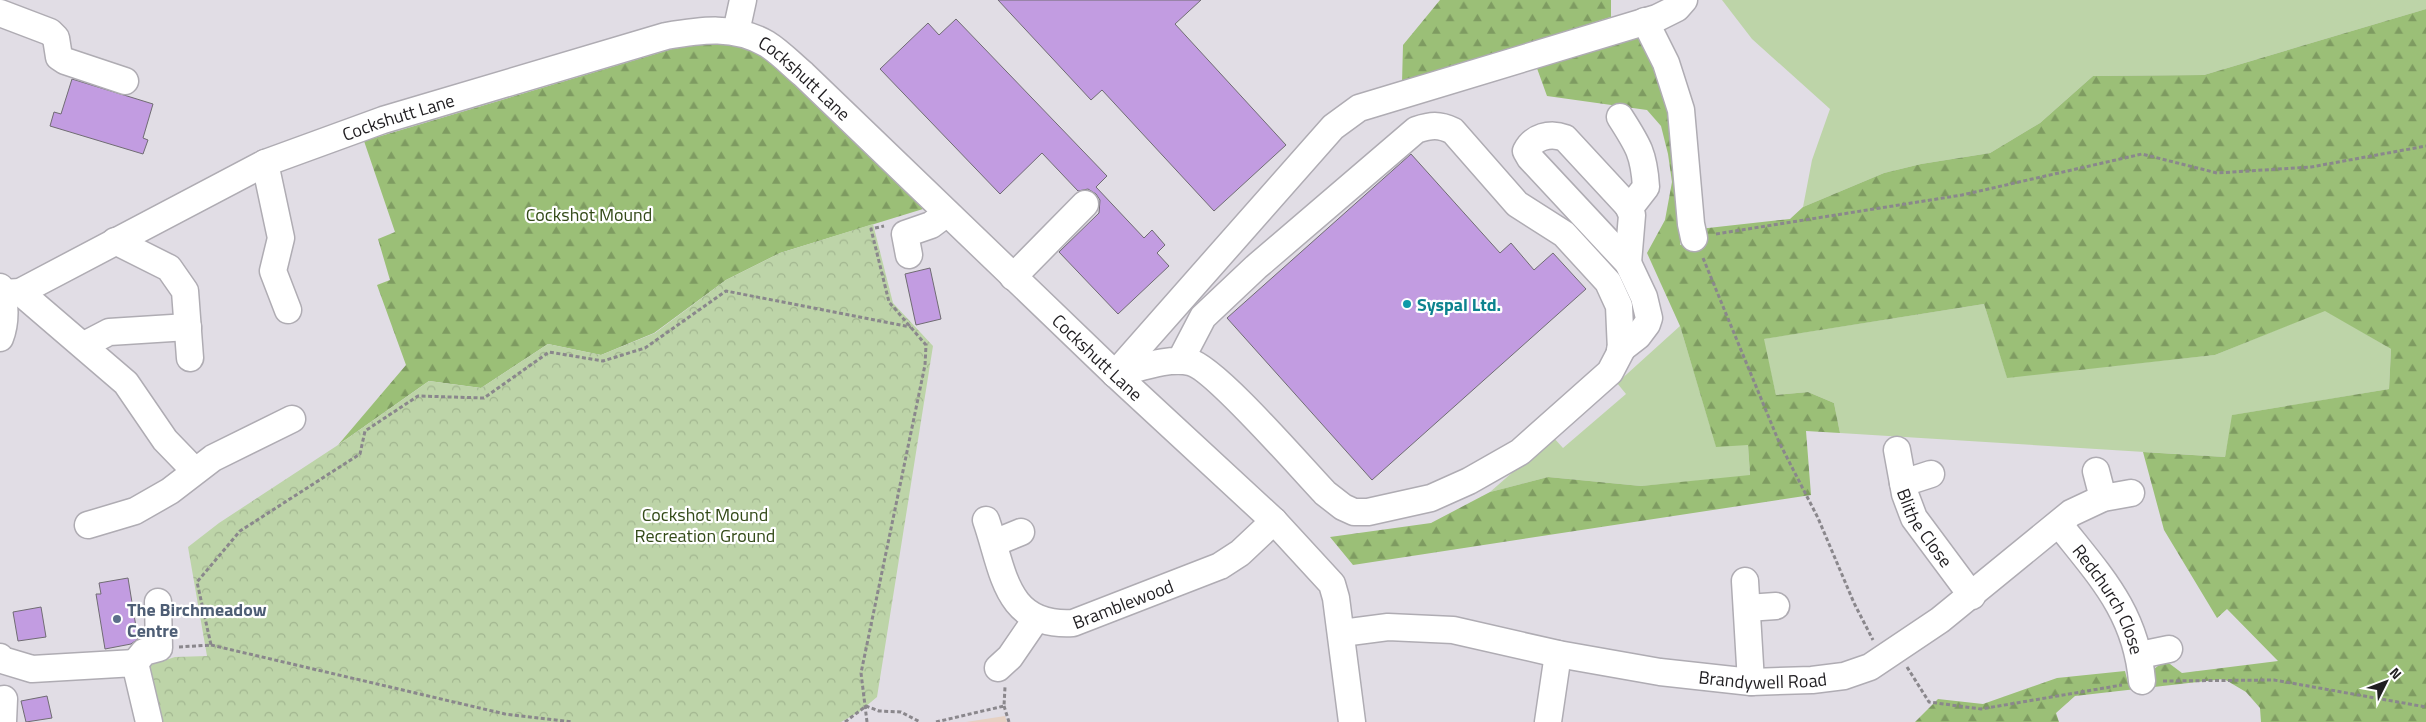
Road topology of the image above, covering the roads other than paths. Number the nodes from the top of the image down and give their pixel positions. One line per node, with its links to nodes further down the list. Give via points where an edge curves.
1 (742, 0): 5 (street)
2 (1684, 0): 4 (street, via 1677,8)
3 (0, 13): 6 (street, via 50,32 56,38 59,57 65,61)
4 (1645, 21): 12 (street, via 1666,63 1681,110); 25 (street, via 1359,108 1333,127)
5 (736, 32): 8 (street, Cockshutt Lane, via 714,29 666,36 383,120); 11 (street, Cockshutt Lane, via 768,45 803,74)
6 (125, 82)
7 (1620, 117): 10 (street, via 1639,147 1646,187)
8 (265, 163): 13 (street, Cockshutt Lane); 18 (street, via 281,238 274,271)
9 (1085, 204): 16 (street)
10 (1628, 206): 15 (street, via 1632,215); 15 (street, via 1565,138 1558,135 1543,137 1531,142 1526,150)
11 (947, 213): 14 (street, via 931,225 905,234); 16 (street, Cockshutt Lane)
12 (1694, 238)
13 (115, 241): 17 (street, Cockshutt Lane); 19 (street, via 169,268 185,291)
14 (910, 255)
15 (1628, 263): 22 (street, via 1644,297 1649,318 1643,331)
16 (1013, 277): 25 (street, Cockshutt Lane)
17 (8, 291): 20 (street); 21 (street)
18 (288, 310)
19 (188, 327): 21 (street, via 109,332); 23 (street)
20 (0, 338)
21 (84, 345): 28 (street, via 126,383 165,440)
22 (1620, 350): 24 (street, via 1610,372 1520,452 1431,498 1368,512 1354,512 1331,498 1204,368); 24 (street, via 1619,306 1608,282 1564,234 1517,204 1454,131 1435,125 1416,130 1256,267 1203,318)
23 (190, 358)
24 (1180, 361): 25 (street)
25 (1115, 374): 34 (street, Cockshutt Lane)
26 (292, 419): 28 (street, via 213,458)
27 (1897, 450): 31 (street, Blithe Close)
28 (195, 471): 36 (street, via 170,491 135,511)
29 (2096, 471): 33 (street)
30 (1931, 474): 31 (street)
31 (1903, 483): 39 (street, Blithe Close, via 1914,518)
32 (2131, 493): 33 (street, Brandywell Road)
33 (2103, 498): 35 (street, Brandywell Road, via 2071,513)
34 (1274, 521): 43 (street, Bramblewood, via 1240,554 1220,566 1073,623 1054,624); 44 (street, Cockshutt Lane, via 1332,584)
35 (2059, 524): 39 (street, Brandywell Road); 47 (street, Redchurch Close, via 2123,610)
36 (88, 525)
37 (1021, 532): 43 (street, Bramblewood, via 990,532 1010,591 1022,611)
38 (1745, 581): 42 (street)
39 (1972, 596): 52 (street, Brandywell Road, via 1870,667 1844,676)
40 (158, 602): 50 (street, via 159,648 144,652)
41 (1776, 606): 42 (street)
42 (1747, 608): 52 (street)
43 (1036, 619): 49 (street)
44 (1342, 633): 46 (street, Brandywell Road, via 1388,627 1454,630); 54 (street, Cockshutt Lane)
45 (2169, 649): 47 (street)
46 (1558, 654): 52 (street, Brandywell Road, via 1660,672); 55 (street)
47 (2140, 655): 51 (street, Redchurch Close)
48 (0, 657): 50 (street, via 32,669 81,660)
49 (1004, 662)
50 (135, 663): 53 (street)
51 (2142, 681)
52 (1751, 682)
53 (149, 722)
54 (1352, 722)
55 (1548, 722)

